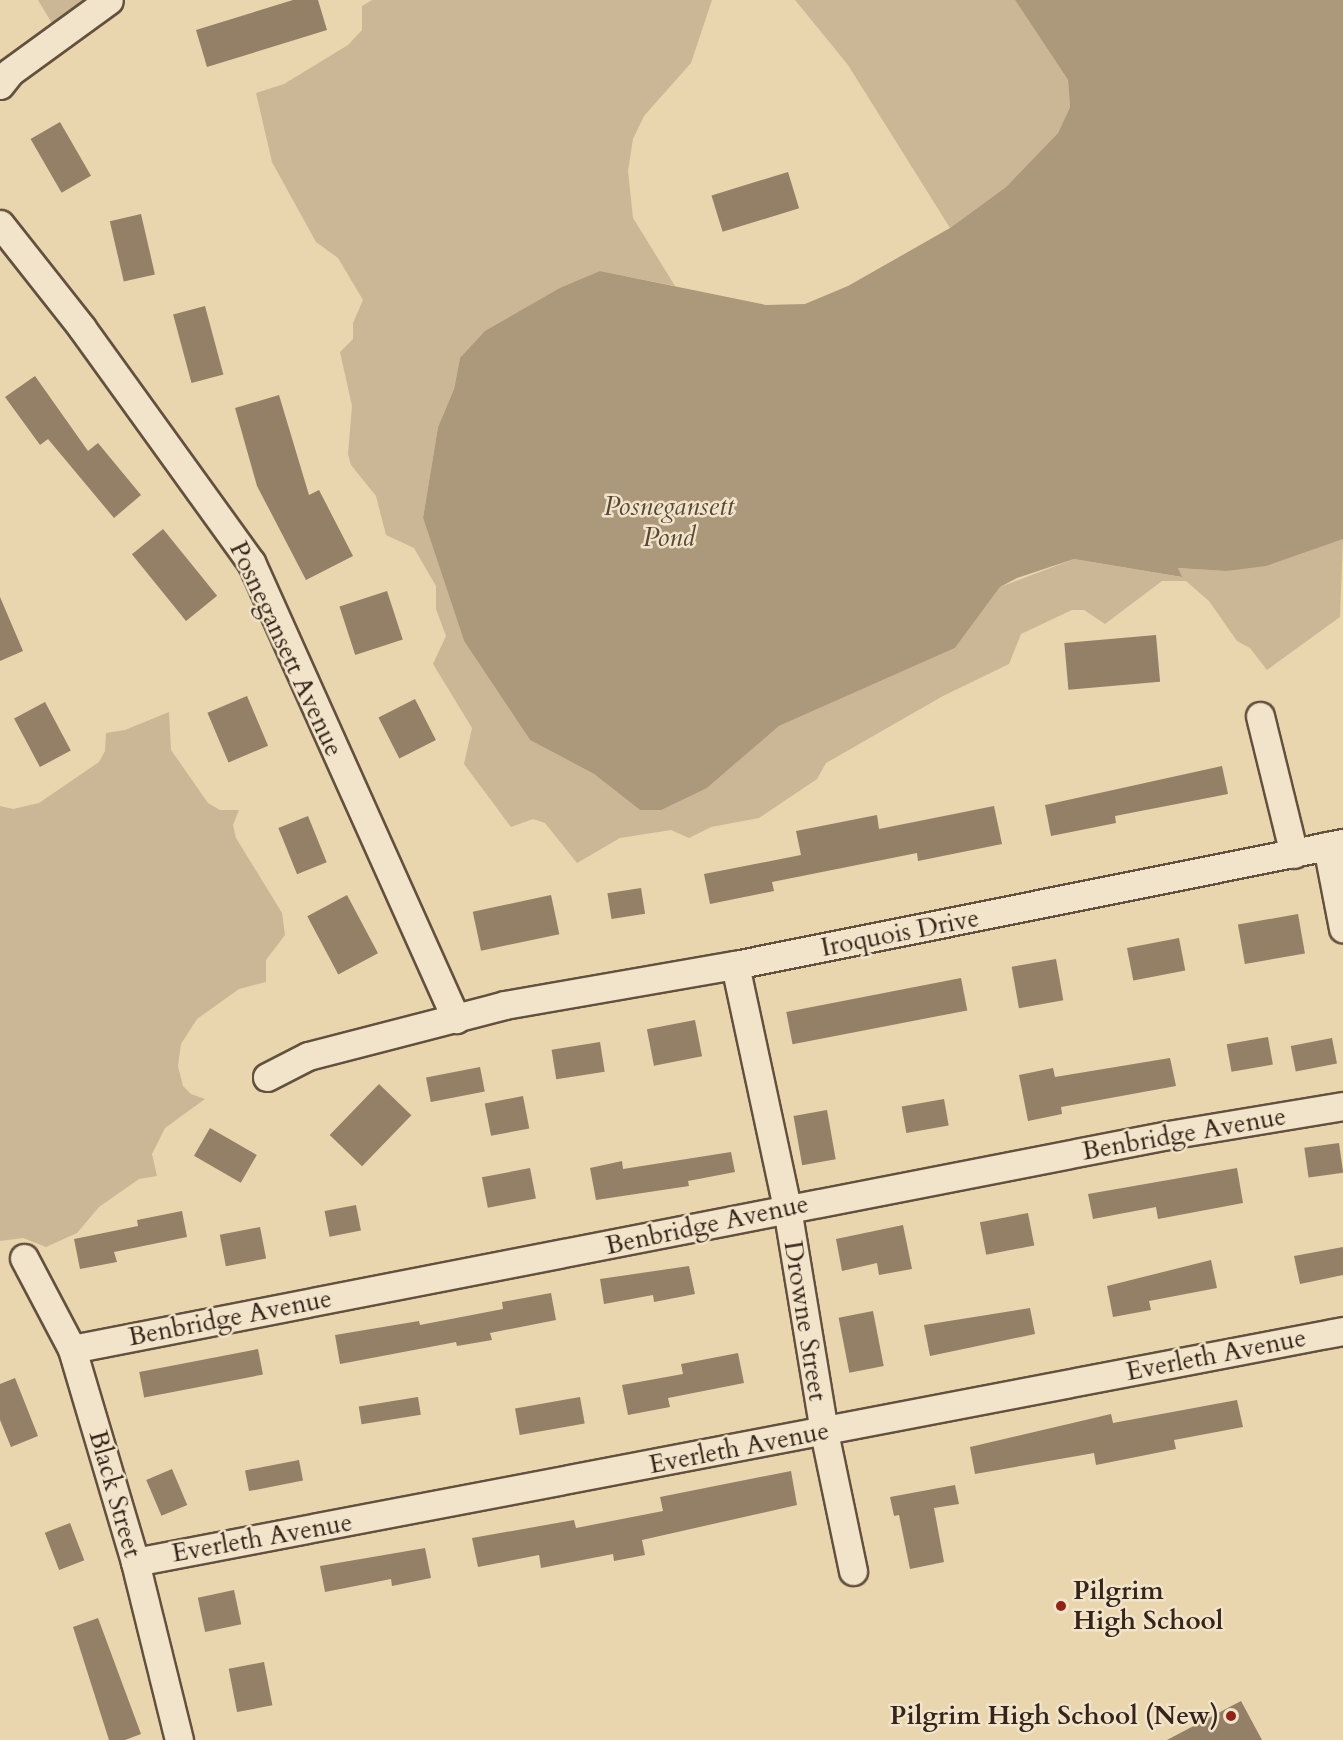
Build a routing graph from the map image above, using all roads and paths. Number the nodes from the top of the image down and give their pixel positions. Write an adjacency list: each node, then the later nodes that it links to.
1 (108, 0): 2 (street)
2 (0, 85)
3 (0, 224): 9 (street, Posnegansett Avenue)
4 (1260, 716): 6 (street)
5 (1335, 845): 6 (street, Iroquois Drive); 7 (street)
6 (1294, 854): 8 (street, Iroquois Drive)
7 (1343, 928)
8 (735, 965): 9 (street, Iroquois Drive); 12 (street, Drowne Street)
9 (456, 1019): 10 (street, Iroquois Drive)
10 (267, 1077)
11 (1343, 1106): 12 (street, Benbridge Avenue)
12 (787, 1208): 15 (street, Benbridge Avenue); 16 (street, Drowne Street)
13 (24, 1258): 15 (street, Black Street)
14 (1343, 1331): 16 (street, Everleth Avenue)
15 (72, 1349): 17 (street, Black Street)
16 (824, 1432): 17 (street, Everleth Avenue); 18 (street, Drowne Street)
17 (135, 1562): 19 (street, Black Street)
18 (853, 1571)
19 (180, 1740)

